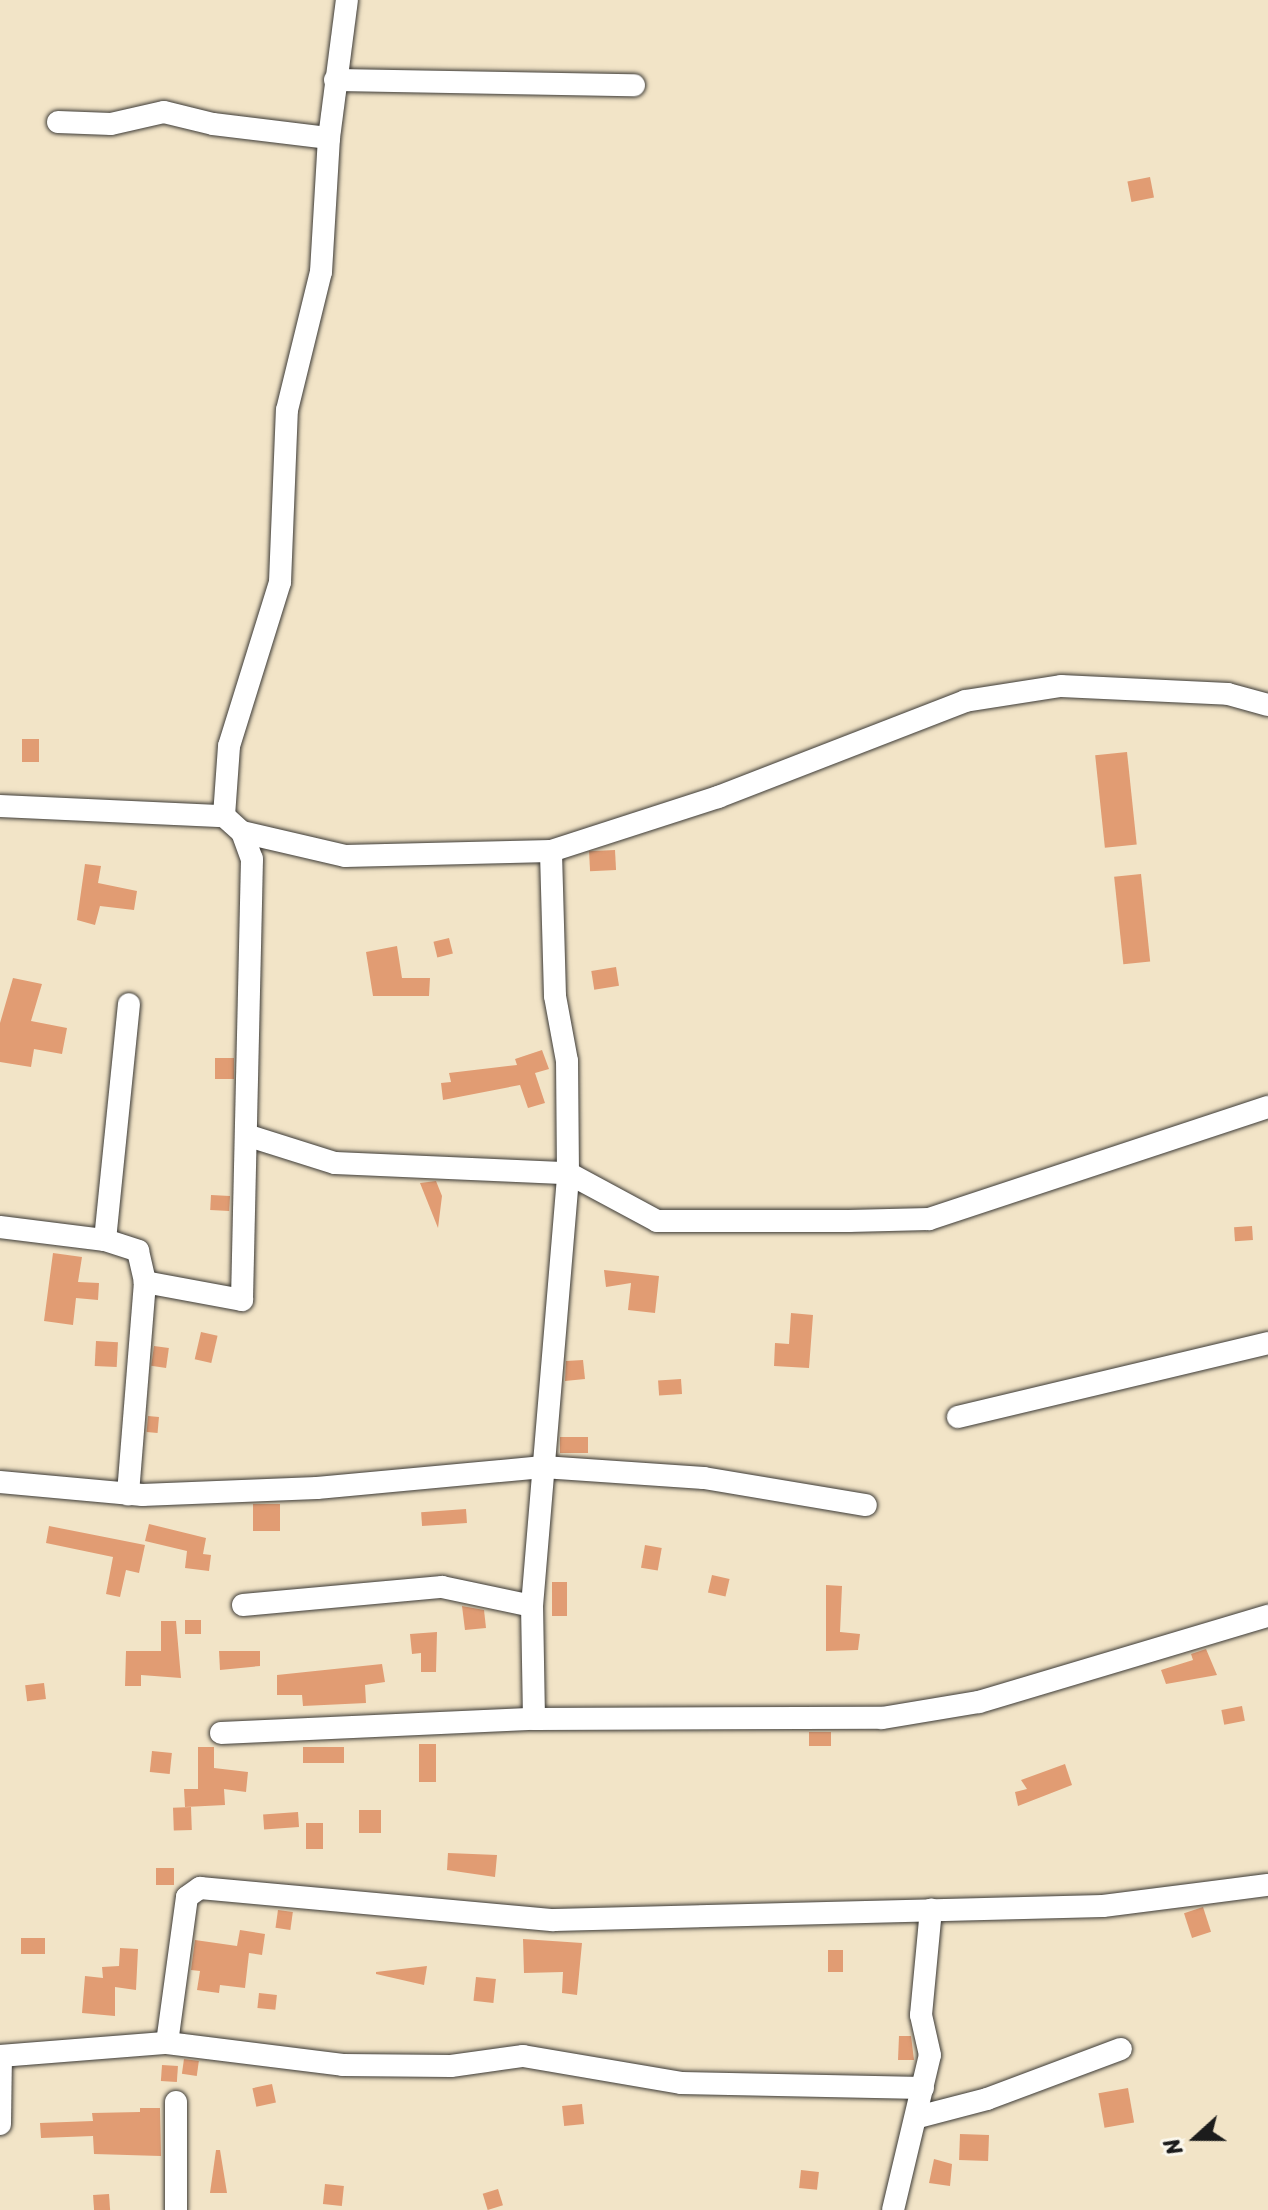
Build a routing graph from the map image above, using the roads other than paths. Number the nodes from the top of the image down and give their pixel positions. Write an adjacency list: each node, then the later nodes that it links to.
1 (347, 0): 2 (street)
2 (335, 80): 3 (street); 5 (street)
3 (634, 85)
4 (58, 122): 5 (street)
5 (329, 138): 8 (street)
6 (1268, 705): 10 (street)
7 (0, 806): 8 (street)
8 (224, 816): 9 (street)
9 (242, 832): 10 (street); 13 (street)
10 (551, 851): 14 (street)
11 (129, 1004): 16 (street)
12 (1268, 1107): 14 (street)
13 (246, 1135): 14 (street); 17 (street)
14 (568, 1173): 20 (street)
15 (0, 1227): 16 (street)
16 (105, 1240): 17 (street)
17 (145, 1282): 22 (street)
18 (1268, 1343): 19 (street)
19 (958, 1417)
20 (543, 1467): 22 (street); 23 (street); 25 (street)
21 (0, 1482): 22 (street)
22 (128, 1494)
23 (866, 1505)
24 (243, 1605): 25 (street)
25 (532, 1606): 27 (street)
26 (1268, 1616): 27 (street)
27 (534, 1719): 28 (street)
28 (221, 1733)
29 (1268, 1885): 30 (street)
30 (931, 1909): 31 (street); 34 (street)
31 (167, 2043): 33 (street); 34 (street)
32 (1121, 2049): 36 (street)
33 (0, 2056): 37 (street)
34 (923, 2088): 36 (street)
35 (176, 2102): 38 (street)
36 (918, 2117): 39 (street)
37 (0, 2124)
38 (176, 2210)
39 (893, 2210)

